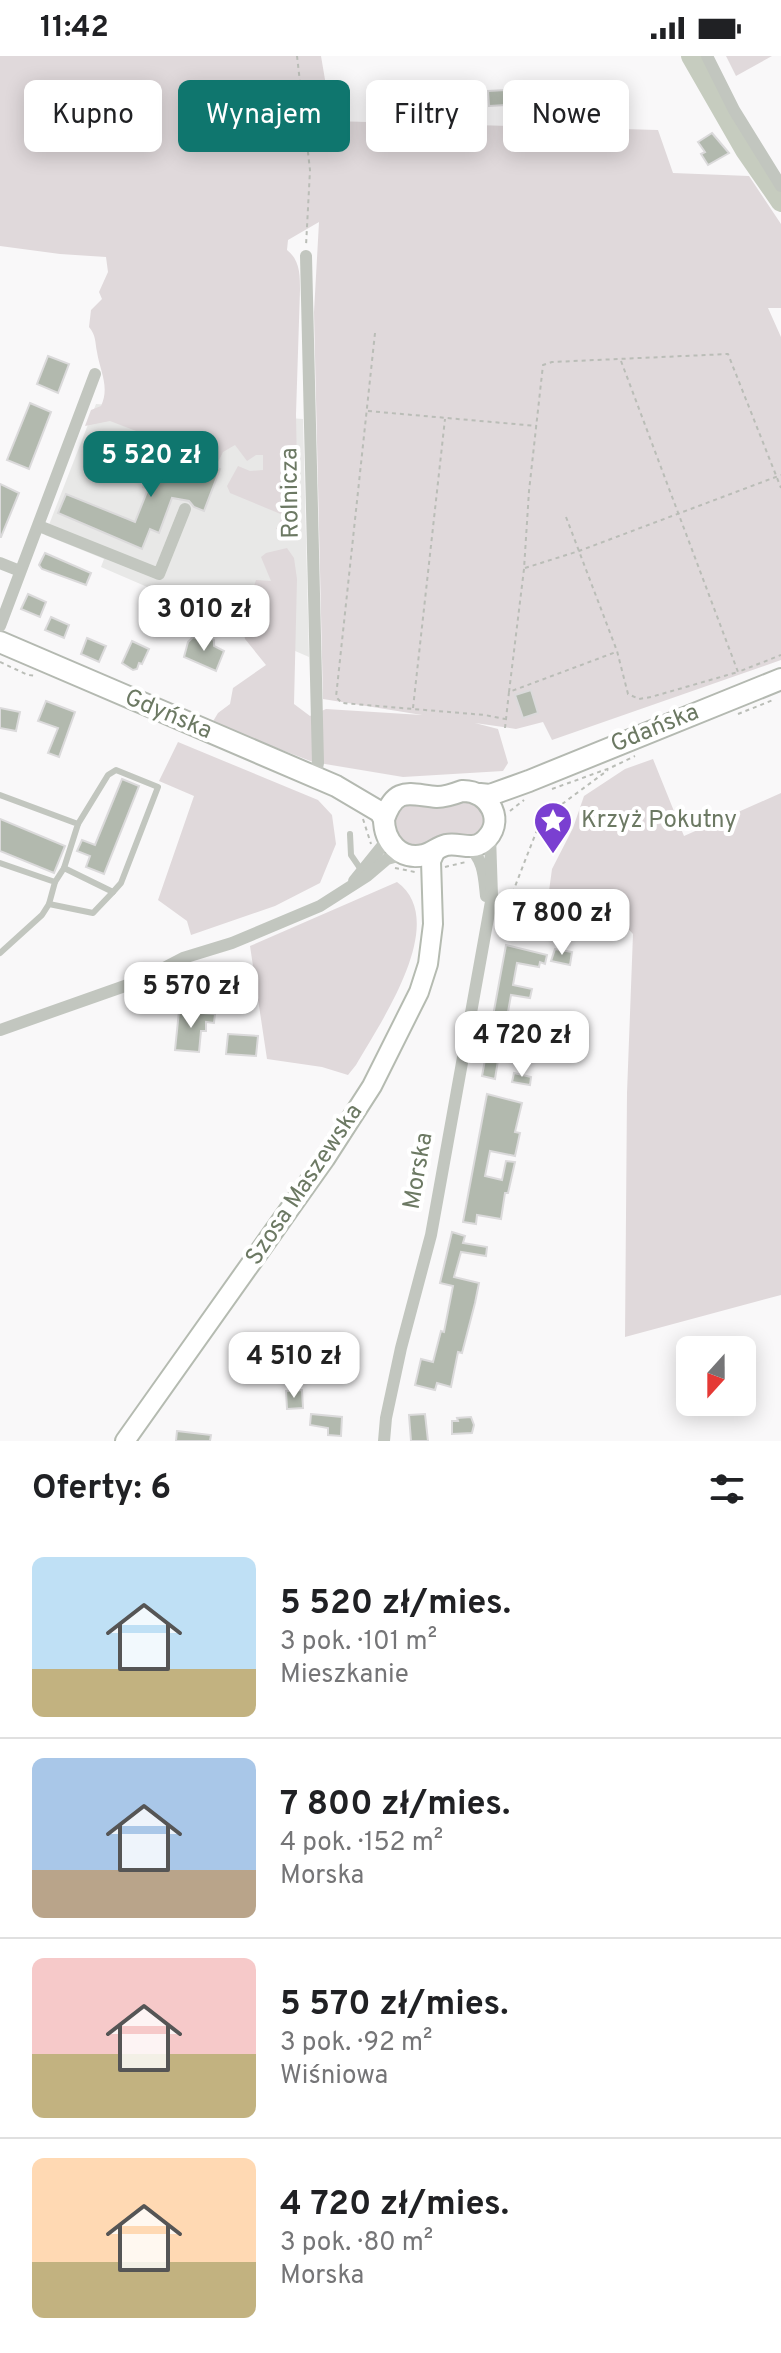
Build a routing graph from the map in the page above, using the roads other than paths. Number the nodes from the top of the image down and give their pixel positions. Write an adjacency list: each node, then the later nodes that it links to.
1 (707, 56): 2 (street)
2 (781, 186)
3 (306, 256): 12 (street, Rolnicza)
4 (95, 374): 6 (street)
5 (185, 509): 6 (street)
6 (39, 526): 8 (street)
7 (0, 563): 8 (street)
8 (20, 571): 9 (street)
9 (0, 626)
10 (0, 642): 12 (main road, Gdyńska)
11 (781, 679): 14 (main road, Gdańska)
12 (315, 777): 13 (main road, Gdyńska)
13 (336, 786): 17 (main road, Gdyńska); 20 (main road, Gdyńska)
14 (535, 787): 15 (main road, Gdańska); 19 (main road, Gdańska)
15 (480, 794): 17 (main road, Gdyńska); 19 (main road)
16 (0, 795): 18 (lane)
17 (399, 798): 20 (main road)
18 (78, 824): 26 (lane); 29 (lane)
19 (493, 825): 22 (main road, Gdańska); 32 (street, Morska)
20 (385, 827): 24 (main road, Gdyńska); 27 (street)
21 (350, 834): 27 (lane)
22 (468, 846): 23 (main road); 32 (street, Morska)
23 (436, 850): 24 (main road); 31 (main road, Szosa Maszewska)
24 (407, 855): 27 (street); 31 (main road, Szosa Maszewska)
25 (0, 863): 28 (lane)
26 (64, 868): 28 (lane); 29 (lane)
27 (364, 873): 34 (street)
28 (55, 882): 30 (lane)
29 (113, 892): 30 (lane)
30 (49, 904): 33 (lane)
31 (432, 906): 35 (main road, Szosa Maszewska)
32 (489, 907): 36 (street, Morska)
33 (0, 953)
34 (0, 1030)
35 (125, 1441)
36 (384, 1441)

